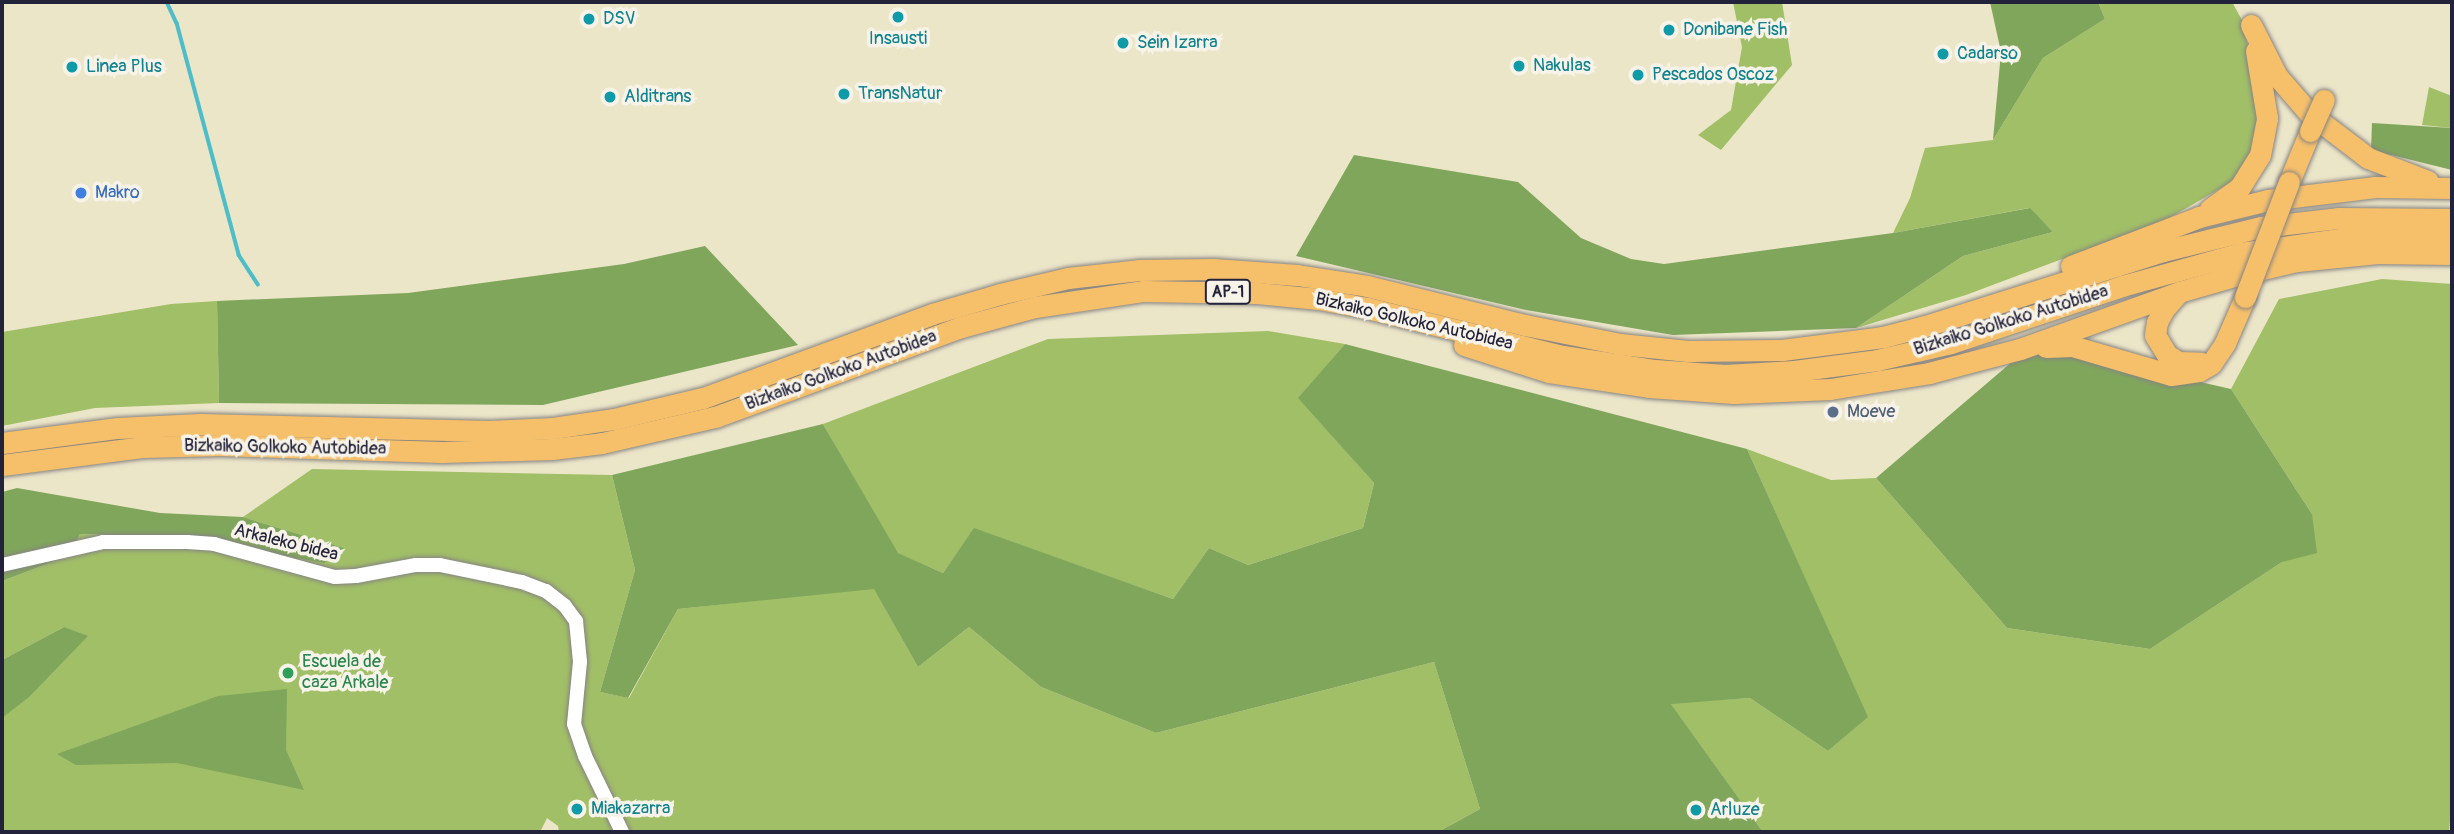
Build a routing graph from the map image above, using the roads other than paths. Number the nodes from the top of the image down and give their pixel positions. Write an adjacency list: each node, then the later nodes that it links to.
1 (2328, 94): 11 (highway, bridge)
2 (2446, 187): 3 (highway); 3 (highway)
3 (2199, 217): 9 (highway)
4 (2452, 219): 9 (highway, Bizkaiko Golkoko Autobidea / AP-1)
5 (2452, 239): 8 (highway, Bizkaiko Golkoko Autobidea / AP-1)
6 (2452, 254): 7 (highway)
7 (2179, 292): 10 (highway); 11 (highway)
8 (1319, 299): 10 (highway); 13 (highway, Bizkaiko Golkoko Autobidea / AP-1)
9 (1971, 313): 12 (highway, Bizkaiko Golkoko Autobidea / AP-1)
10 (2020, 349): 11 (highway)
11 (2216, 358)
12 (2, 443)
13 (2, 465)
14 (2, 565): 15 (street, Arkaleko bidea)
15 (622, 832)

